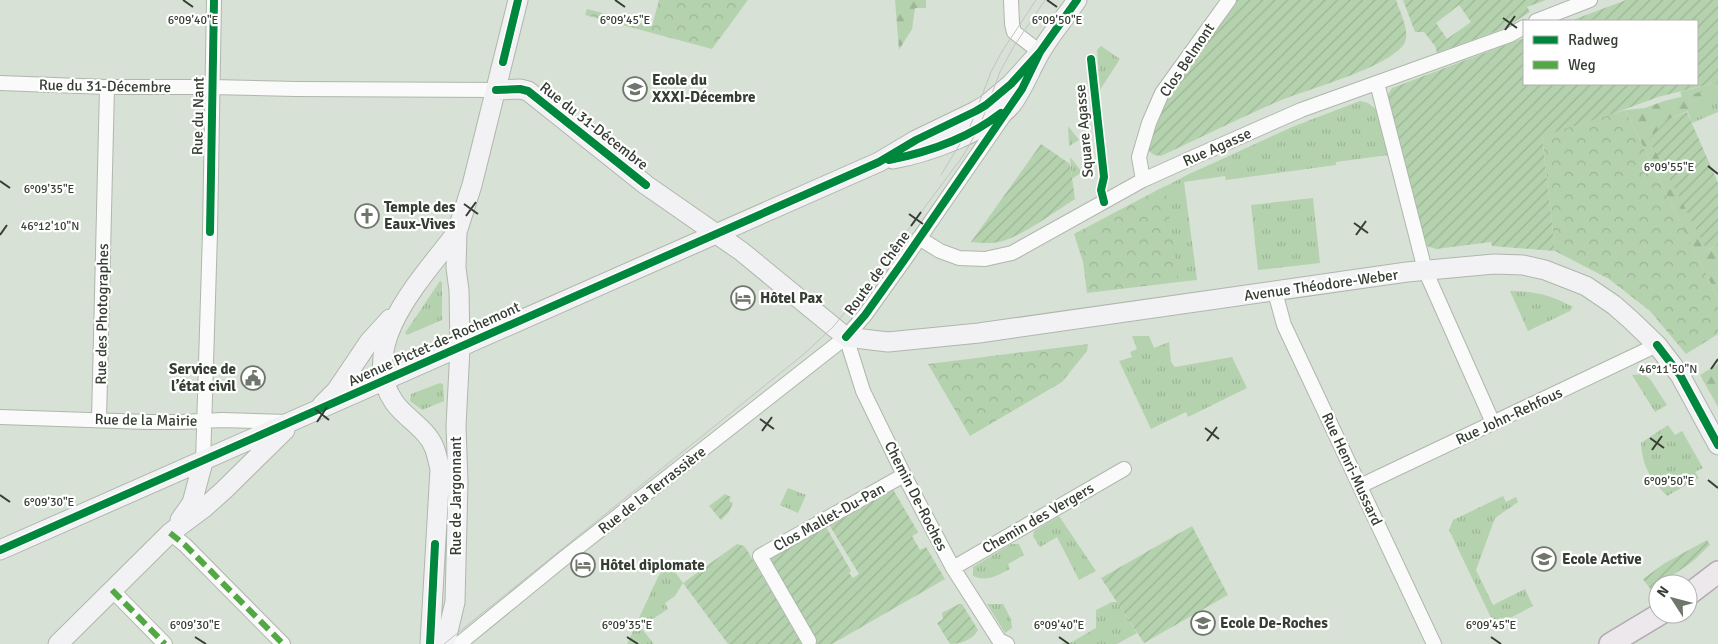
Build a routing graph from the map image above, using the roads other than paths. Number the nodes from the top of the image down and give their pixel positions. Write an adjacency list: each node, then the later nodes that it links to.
1 (214, 0): 13 (street, Rue du Nant)
2 (518, 0): 14 (main road)
3 (1011, 0): 9 (street)
4 (1077, 0): 9 (main road, Route de Chêne)
5 (1229, 0): 17 (street, Clos Belmont)
6 (1590, 0): 7 (street)
7 (1539, 20)
8 (1523, 28): 10 (street, Rue Agasse)
9 (1040, 52): 15 (main road, Route de Chêne); 16 (main road, Avenue Pictet-de-Rochemont)
10 (1377, 82): 17 (street, Rue Agasse); 21 (street)
11 (0, 83): 12 (street, Rue du 31-Décembre)
12 (107, 87): 13 (street, Rue du 31-Décembre); 30 (street, Rue des Photographes)
13 (212, 87): 14 (street, Rue du 31-Décembre); 31 (street, Rue du Nant)
14 (496, 90): 18 (main road); 19 (main road, Rue du 31-Décembre)
15 (1011, 105): 16 (main road, Avenue Pictet-de-Rochemont); 20 (street, Route de Chêne)
16 (879, 162): 19 (main road, Avenue Pictet-de-Rochemont)
17 (1143, 180): 20 (street, Rue Agasse)
18 (457, 232): 23 (main road); 26 (main road, Rue de Jargonnant)
19 (716, 234): 24 (main road, Rue du 31-Décembre); 26 (main road, Avenue Pictet-de-Rochemont)
20 (919, 238): 24 (street, Route de Chêne)
21 (1425, 270): 22 (main road, Avenue Théodore-Weber); 25 (main road, Avenue Théodore-Weber); 34 (street)
22 (1275, 292): 24 (main road, Avenue Théodore-Weber); 41 (street, Rue Henri-Mussard)
23 (403, 304): 27 (main road); 28 (main road)
24 (846, 337): 40 (street, Chemin De-Roches); 56 (street, Rue de la Terrassière)
25 (1657, 345): 34 (street, Rue John-Rehfous); 36 (main road, Avenue Théodore-Weber)
26 (460, 348): 27 (main road, Avenue Pictet-de-Rochemont); 35 (main road, Rue de Jargonnant)
27 (385, 381): 28 (main road, Avenue Pictet-de-Rochemont); 32 (main road, Rue de Jargonnant)
28 (314, 413): 33 (main road, Avenue Pictet-de-Rochemont)
29 (0, 417): 30 (street, Rue de la Mairie)
30 (99, 420): 31 (street, Rue de la Mairie)
31 (205, 421): 33 (street, Rue de la Mairie); 37 (street, Rue du Nant)
32 (412, 421): 35 (main road); 38 (main road, Rue de Jargonnant)
33 (293, 422): 37 (main road, Avenue Pictet-de-Rochemont); 42 (main road)
34 (1492, 423): 41 (street, Rue John-Rehfous)
35 (456, 426): 38 (main road); 55 (main road, Rue de Jargonnant)
36 (1718, 445)
37 (203, 462): 42 (main road); 43 (main road, Avenue Pictet-de-Rochemont)
38 (440, 469): 54 (main road, Rue de Jargonnant)
39 (1124, 469): 44 (street, Chemin des Vergers)
40 (904, 475): 44 (street, Chemin De-Roches); 49 (street, Clos Mallet-Du-Pan)
41 (1360, 486): 57 (street, Rue Henri-Mussard)
42 (170, 533): 47 (main road); 53 (street)
43 (0, 550)
44 (953, 568): 50 (street, Chemin De-Roches)
45 (1718, 572): 46 (main road)
46 (1698, 587)
47 (112, 590): 51 (main road); 52 (street)
48 (1648, 621): 58 (main road)
49 (809, 640)
50 (999, 643)
51 (58, 644)
52 (165, 644)
53 (283, 644)
54 (430, 644)
55 (445, 644)
56 (459, 644)
57 (1434, 644)
58 (1610, 644)

